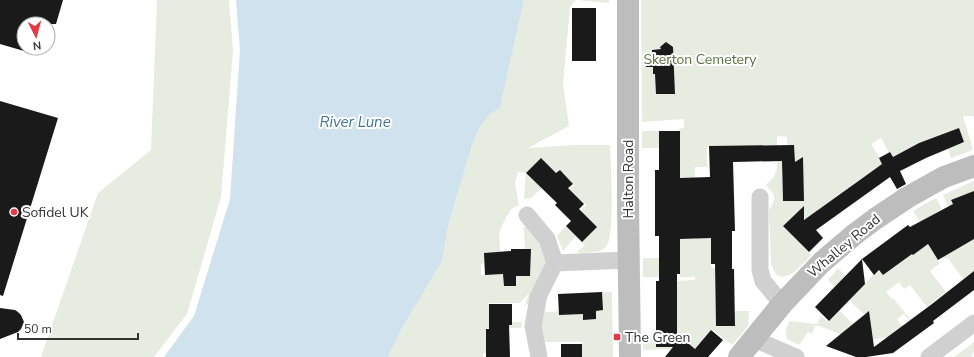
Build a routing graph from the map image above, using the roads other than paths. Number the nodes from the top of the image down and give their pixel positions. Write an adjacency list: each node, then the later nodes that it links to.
1 (628, 0): 5 (street, Halton Road)
2 (974, 166): 7 (street, Whalley Road)
3 (760, 197): 7 (street)
4 (527, 215): 6 (street)
5 (628, 260): 6 (street); 11 (street, Halton Road)
6 (555, 263): 10 (street)
7 (782, 304): 9 (street, Whalley Road)
8 (974, 323): 14 (street)
9 (754, 339): 12 (street, Whalley Road); 13 (street)
10 (539, 357)
11 (630, 357)
12 (739, 357)
13 (796, 357)
14 (929, 357)

